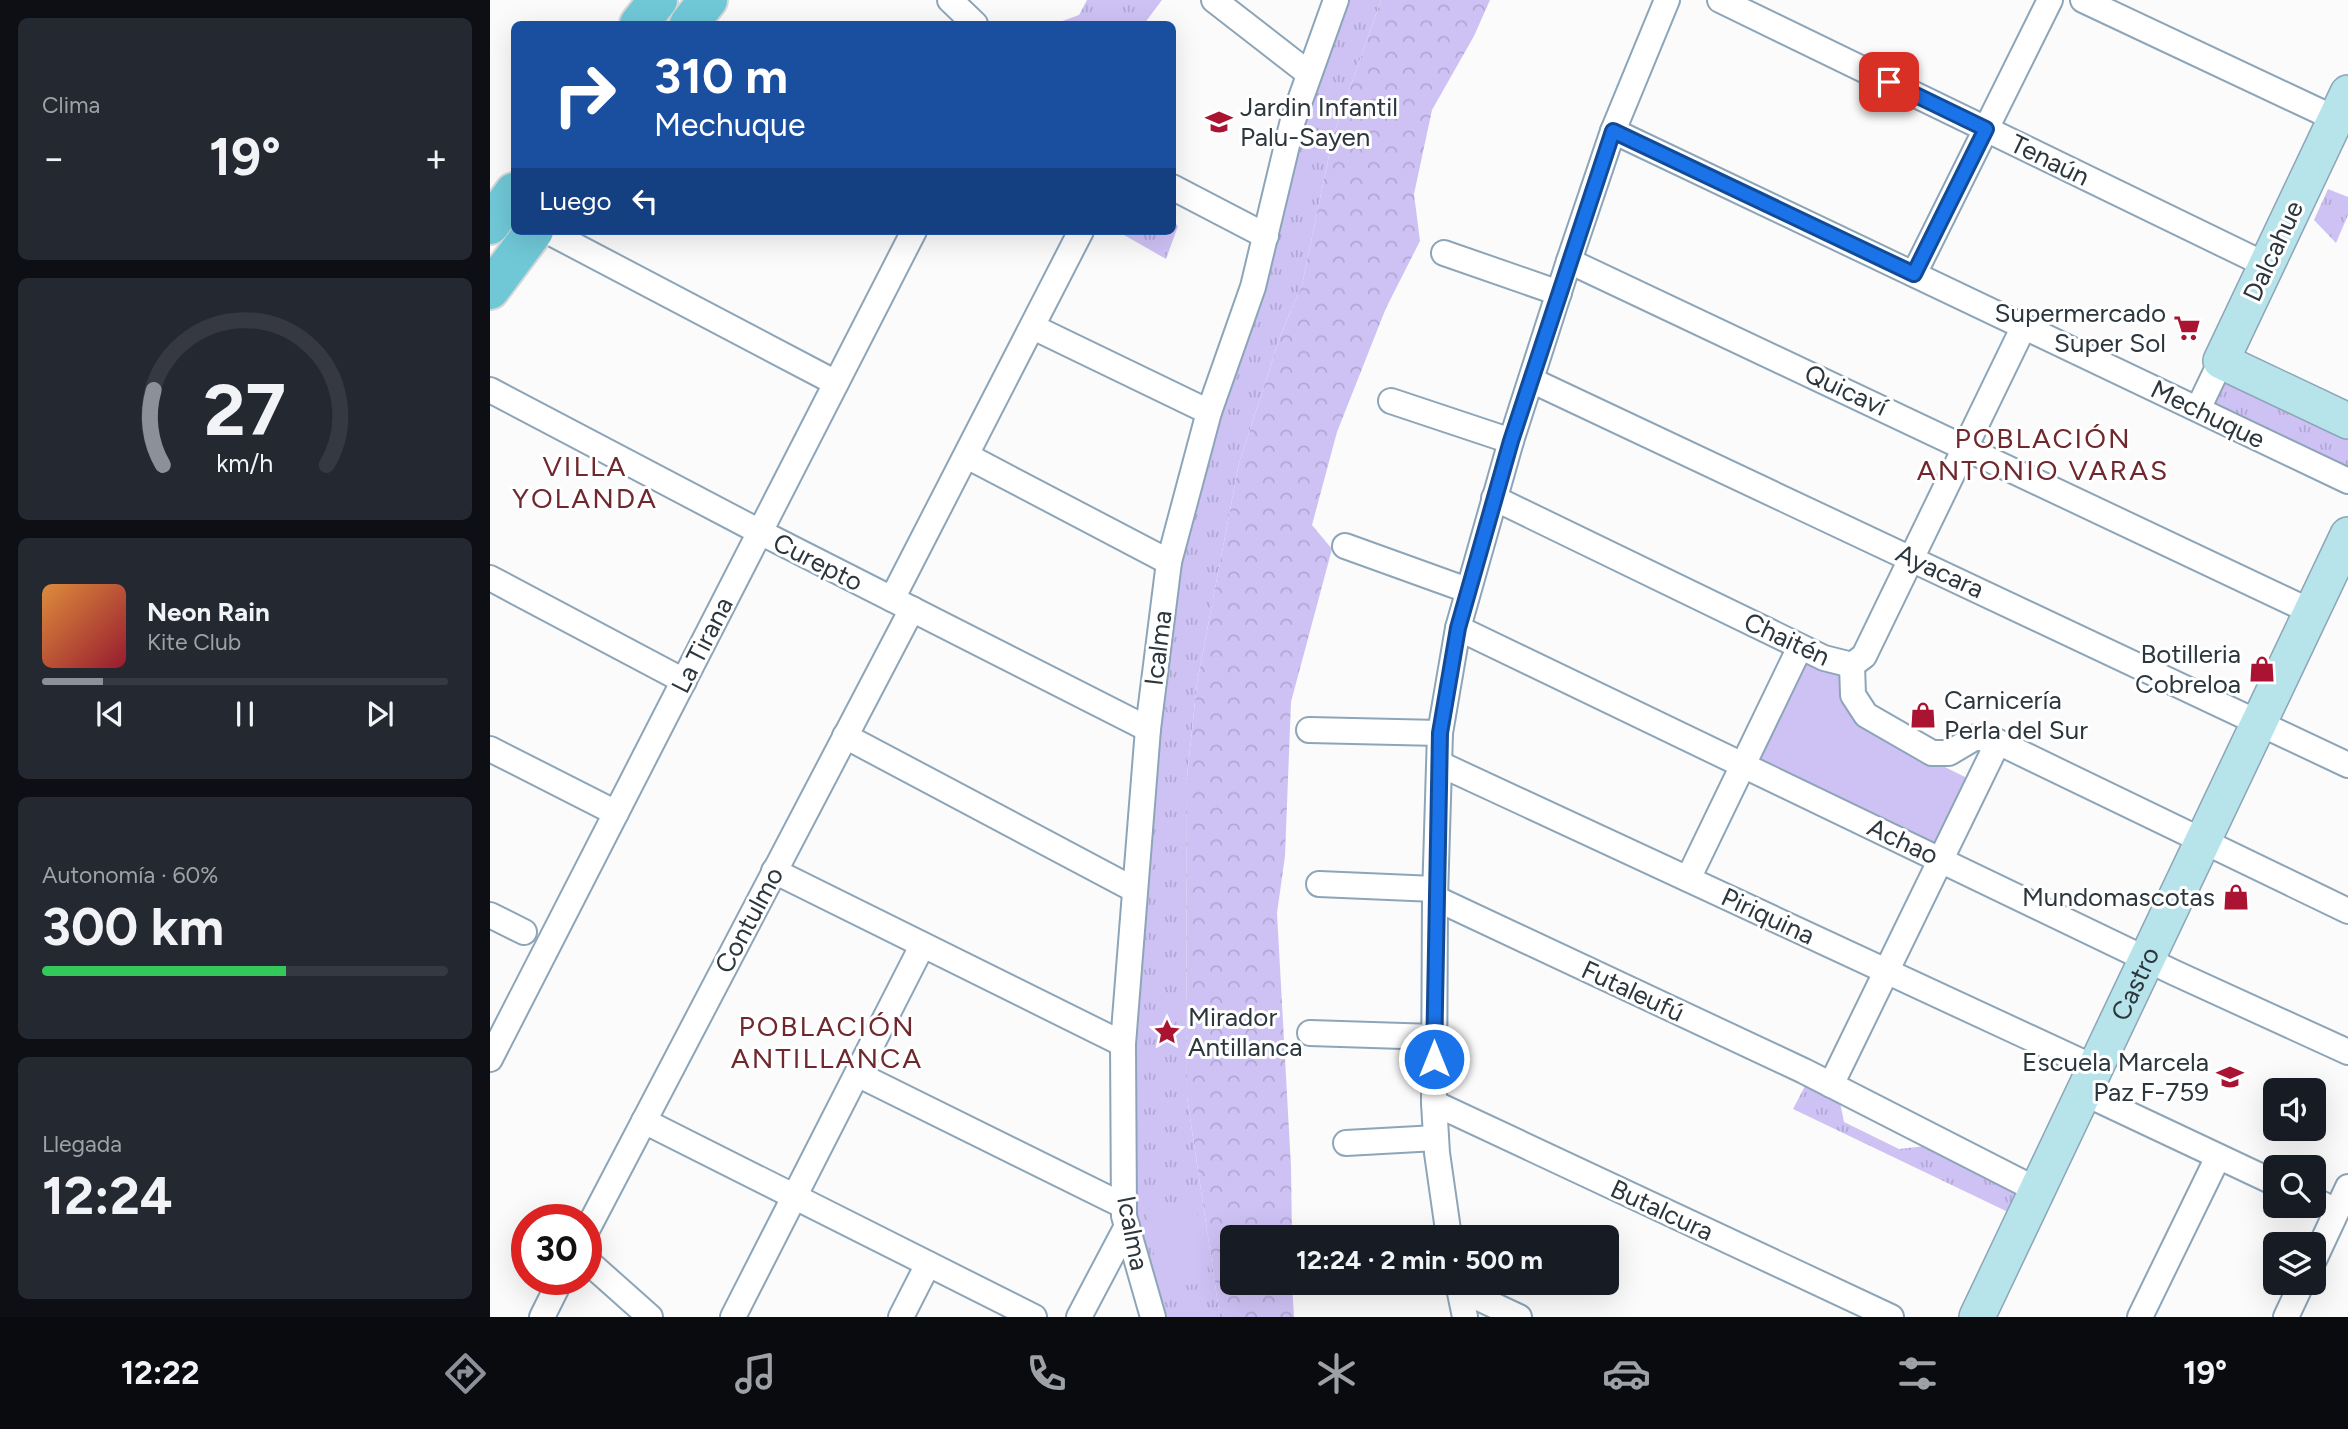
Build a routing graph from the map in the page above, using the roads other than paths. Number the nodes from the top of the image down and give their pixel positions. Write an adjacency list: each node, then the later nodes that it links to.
1 (658, 0): 10 (main road)
2 (708, 0): 11 (main road)
3 (950, 0): 12 (street)
4 (1214, 0): 13 (street)
5 (1336, 0): 13 (street, Icalma)
6 (1667, 0): 16 (street)
7 (1720, 0): 15 (street, Tenaún)
8 (2050, 0): 15 (street)
9 (2083, 0): 14 (street)
10 (641, 21)
11 (691, 21)
12 (972, 21)
13 (1308, 73): 24 (street, Icalma)
14 (2342, 106): 27 (street, Dalcahue)
15 (1986, 129): 27 (street, Tenaún); 28 (street)
16 (1613, 131): 26 (street); 28 (street, Mechuque)
17 (1176, 189): 24 (street)
18 (511, 196): 19 (main road)
19 (490, 225)
20 (531, 235): 29 (main road)
21 (555, 235): 35 (street)
22 (906, 235): 35 (street, La Tirana)
23 (1079, 235): 32 (street, Contulmo)
24 (1266, 236): 39 (street, Icalma)
25 (1444, 253): 30 (street)
26 (1569, 261): 30 (street); 42 (street, Quicaví)
27 (2266, 265): 33 (street, Dalcahue)
28 (1914, 274): 31 (street, Mechuque)
29 (490, 290)
30 (1559, 293): 34 (street)
31 (2024, 326): 38 (street, Mechuque); 42 (street)
32 (1033, 327): 39 (street); 43 (street, Contulmo)
33 (2221, 361): 38 (street, Dalcahue); 40 (street)
34 (1531, 380): 41 (street); 49 (street, Ayacara)
35 (836, 383): 46 (street, La Tirana)
36 (490, 390): 46 (street, Curepto)
37 (1391, 401): 41 (street)
38 (2198, 409): 44 (street, Mechuque)
39 (1209, 412): 50 (street, Icalma)
40 (2348, 421)
41 (1511, 441): 45 (street)
42 (1966, 445): 49 (street); 54 (street, Quicaví)
43 (967, 456): 50 (street); 53 (street, Contulmo)
44 (2348, 481)
45 (1494, 498): 52 (street); 56 (street, Chaitén)
46 (760, 532): 53 (street, Curepto); 58 (street, La Tirana)
47 (2348, 535): 54 (street, Castro)
48 (1345, 546): 52 (street)
49 (1912, 557): 57 (street); 59 (street, Ayacara)
50 (1169, 562): 60 (street, Icalma)
51 (490, 578): 58 (street)
52 (1467, 590): 55 (street)
53 (902, 604): 60 (street, Curepto); 63 (street, Contulmo)
54 (2312, 611): 59 (street, Castro)
55 (1458, 628): 62 (street); 67 (street, Achao)
56 (1800, 647): 57 (street, Chaitén); 67 (street)
57 (1852, 665): 64 (street, Chaitén)
58 (684, 681): 69 (street, La Tirana)
59 (2259, 723): 68 (street, Ayacara); 70 (street, Castro)
60 (1148, 730): 75 (street, Icalma)
61 (1309, 730): 62 (street)
62 (1440, 733): 66 (street)
63 (845, 736): 72 (street, Contulmo); 75 (street)
64 (1998, 742): 70 (street, Chaitén); 71 (street)
65 (490, 749): 69 (street)
66 (1440, 764): 73 (street, Piriquina); 76 (street)
67 (1743, 765): 71 (street, Achao); 73 (street)
68 (2348, 765)
69 (616, 813): 87 (street, La Tirana)
70 (2203, 842): 77 (street, Chaitén); 81 (street, Castro)
71 (1941, 859): 81 (street, Achao); 82 (street)
72 (775, 871): 80 (street); 92 (street, Contulmo)
73 (1688, 879): 82 (street, Piriquina)
74 (1318, 884): 76 (street, Futaleufú)
75 (1133, 889): 85 (street, Icalma)
76 (1435, 893): 84 (street); 90 (street, Futaleufú)
77 (2348, 911)
78 (490, 915): 79 (street)
79 (524, 932)
80 (922, 946): 85 (street); 88 (street)
81 (2147, 960): 86 (street, Achao); 89 (street, Castro)
82 (1886, 972): 89 (street, Piriquina); 90 (street)
83 (1310, 1033): 84 (street)
84 (1434, 1037): 91 (street)
85 (1123, 1044): 101 (street, Icalma)
86 (2348, 1052)
87 (490, 1059)
88 (856, 1074): 99 (street); 101 (street)
89 (2089, 1081): 95 (street, Piriquina); 98 (street, Castro)
90 (1831, 1085): 98 (street, Futaleufú)
91 (1434, 1103): 93 (street); 120 (street, Butalcura)
92 (644, 1121): 99 (street); 100 (street, Contulmo)
93 (1436, 1138): 94 (street); 102 (street)
94 (1346, 1143)
95 (2218, 1157): 96 (street, Piriquina); 122 (street)
96 (2263, 1178)
97 (2348, 1187): 103 (street)
98 (2037, 1190): 121 (street, Castro)
99 (794, 1197): 105 (street); 113 (street)
100 (601, 1204)
101 (1125, 1216): 116 (street); 117 (street, Icalma)
102 (1447, 1225)
103 (2337, 1227): 104 (street)
104 (2326, 1243)
105 (928, 1264): 114 (street); 115 (street)
106 (602, 1274): 112 (street)
107 (553, 1295): 111 (street)
108 (1461, 1295): 118 (street)
109 (1476, 1295): 119 (street)
110 (2296, 1295): 123 (street)
111 (541, 1317)
112 (650, 1317)
113 (733, 1317)
114 (901, 1317)
115 (1034, 1317)
116 (1079, 1317)
117 (1153, 1317)
118 (1465, 1317)
119 (1519, 1317)
120 (1891, 1317)
121 (1977, 1317)
122 (2140, 1317)
123 (2286, 1317)

